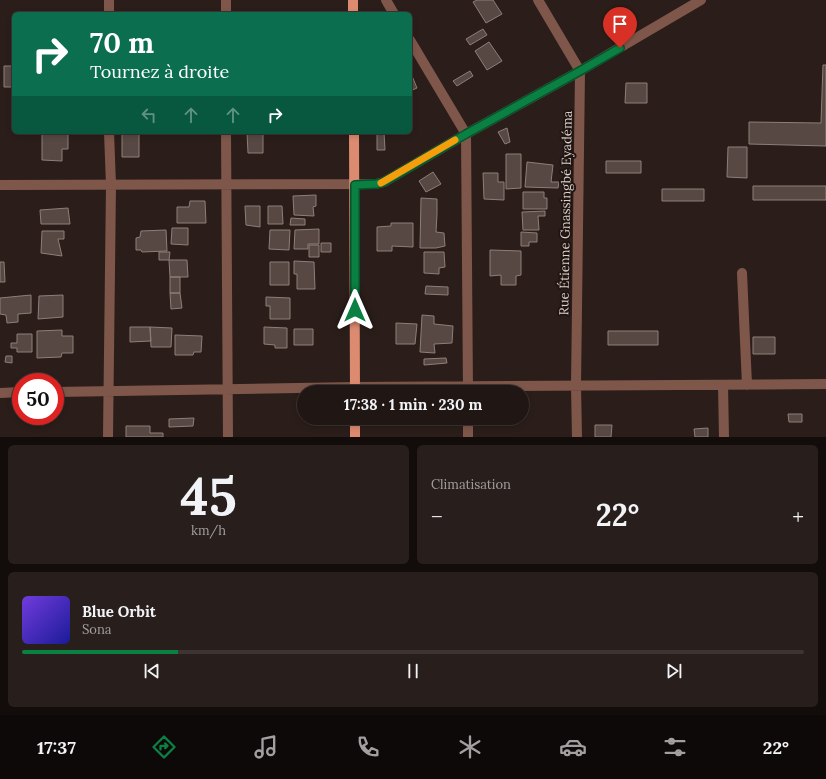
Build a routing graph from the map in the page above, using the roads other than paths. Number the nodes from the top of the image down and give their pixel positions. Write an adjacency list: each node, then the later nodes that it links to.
1 (109, 0): 7 (street)
2 (226, 0): 8 (street)
3 (353, 0): 9 (main road)
4 (386, 0): 10 (street)
5 (538, 0): 12 (street)
6 (699, 1): 12 (street)
7 (109, 12)
8 (226, 12)
9 (353, 12)
10 (393, 12)
11 (412, 43): 16 (street)
12 (580, 71): 16 (street); 27 (street, Rue Étienne Gnassingbé Eyadéma)
13 (109, 134): 18 (street)
14 (226, 134): 19 (street)
15 (354, 134): 20 (main road)
16 (466, 134): 20 (street); 24 (street)
17 (0, 185): 18 (street)
18 (111, 185): 19 (street); 31 (street)
19 (226, 185): 20 (street); 29 (street)
20 (355, 185): 23 (main road)
21 (742, 273): 26 (street)
22 (826, 384): 26 (street)
23 (355, 385)
24 (468, 385)
25 (723, 385): 26 (street); 27 (street); 42 (street)
26 (747, 385)
27 (576, 386): 28 (street); 41 (street, Rue Étienne Gnassingbé Eyadéma)
28 (529, 387)
29 (228, 389): 30 (street); 31 (street); 38 (street)
30 (297, 390)
31 (108, 391): 33 (street); 37 (street)
32 (12, 392): 34 (street)
33 (64, 392)
34 (0, 393)
35 (355, 425): 39 (main road)
36 (468, 425): 40 (street)
37 (108, 437)
38 (228, 437)
39 (356, 437)
40 (468, 437)
41 (578, 437)
42 (724, 437)

